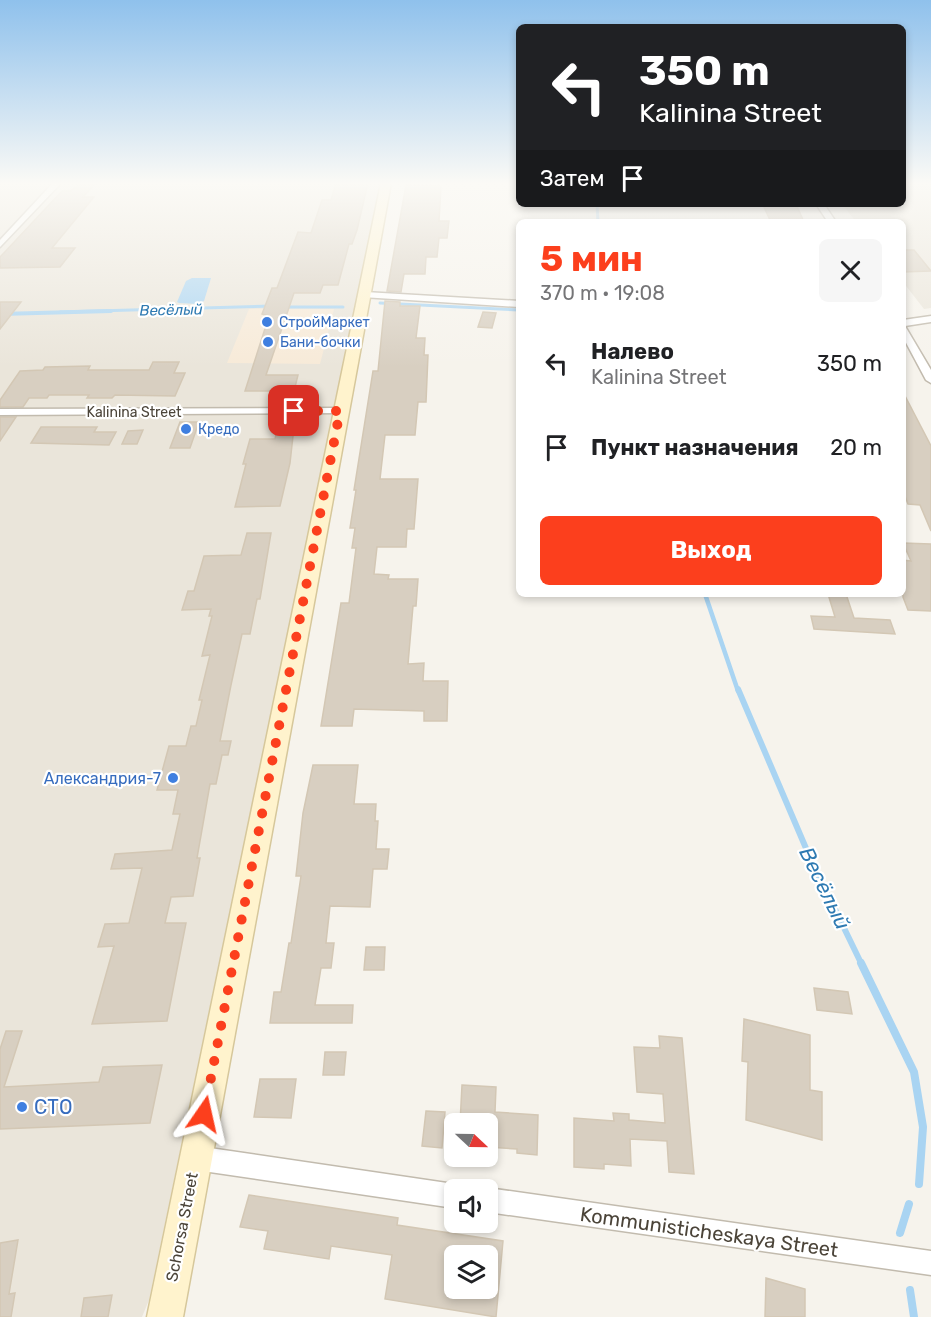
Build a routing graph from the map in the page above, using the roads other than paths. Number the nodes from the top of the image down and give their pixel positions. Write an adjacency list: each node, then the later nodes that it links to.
1 (374, 244): 2 (main road, Schorsa Street)
2 (364, 295): 3 (street); 8 (main road, Schorsa Street)
3 (516, 304)
4 (931, 319): 5 (street)
5 (906, 323)
6 (906, 334): 7 (street)
7 (931, 380)
8 (340, 411): 9 (street, Kalinina Street); 10 (main road, Schorsa Street)
9 (0, 412)
10 (196, 1158): 11 (street); 14 (main road, Schorsa Street)
11 (444, 1195)
12 (498, 1201): 13 (street, Kommunisticheskaya Street)
13 (931, 1263)
14 (164, 1312)

